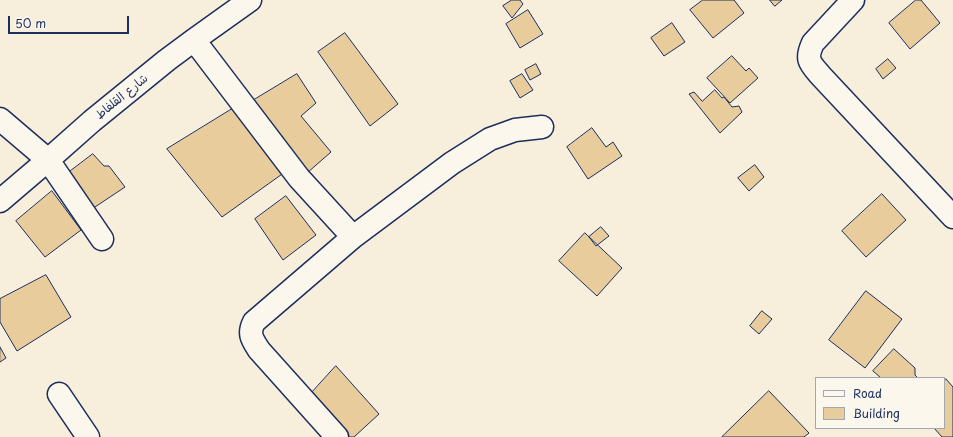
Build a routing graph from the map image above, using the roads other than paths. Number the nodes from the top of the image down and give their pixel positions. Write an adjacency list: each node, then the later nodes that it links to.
1 (250, 0): 3 (street, شارع القلفاط)
2 (853, 0): 8 (street)
3 (194, 40): 6 (street, شارع القلفاط); 9 (street)
4 (0, 119): 6 (street)
5 (542, 127): 9 (street)
6 (48, 160): 7 (street, شارع القلفاط); 10 (street)
7 (0, 200)
8 (953, 217)
9 (353, 237): 13 (street)
10 (102, 239)
11 (59, 394): 12 (street)
12 (88, 437)
13 (337, 437)

